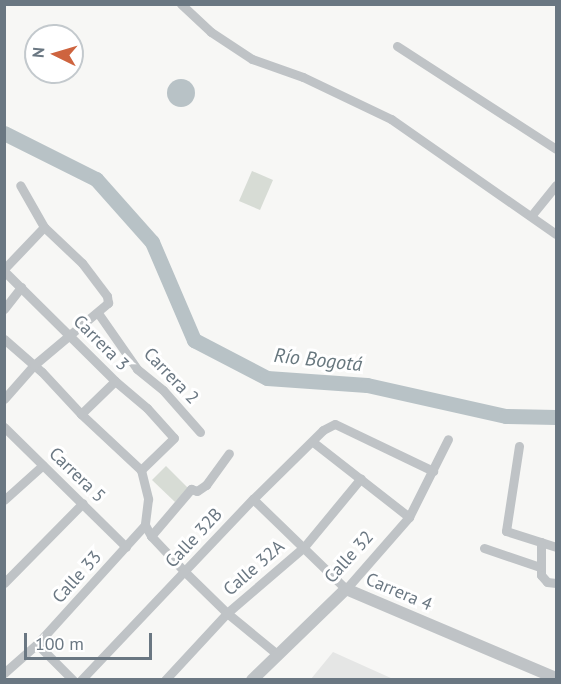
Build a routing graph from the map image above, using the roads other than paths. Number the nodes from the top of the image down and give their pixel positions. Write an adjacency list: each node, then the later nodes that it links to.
1 (181, 4): 6 (street)
2 (397, 46): 3 (street)
3 (556, 149)
4 (20, 185): 7 (street)
5 (556, 185): 6 (street)
6 (531, 216): 8 (street)
7 (44, 227): 9 (street); 12 (street)
8 (556, 234)
9 (4, 270): 10 (street, Carrera 3)
10 (21, 287): 11 (street); 13 (street, Carrera 3)
11 (4, 309)
12 (98, 312): 13 (street); 20 (street, Carrera 2)
13 (70, 336): 15 (street); 16 (street, Carrera 3)
14 (4, 339): 15 (street)
15 (34, 365): 17 (street); 18 (street)
16 (115, 381): 18 (street); 26 (street, Carrera 3)
17 (4, 399)
18 (81, 414): 26 (street)
19 (4, 428): 25 (street, Carrera 5)
20 (200, 432)
21 (448, 439): 27 (street, Calle 32)
22 (313, 442): 27 (street, Calle 32B); 28 (street); 29 (street, Calle 32B)
23 (519, 446): 35 (street)
24 (229, 453): 34 (street)
25 (43, 465): 30 (street); 31 (street, Carrera 5)
26 (141, 470): 33 (street)
27 (433, 471): 32 (street, Calle 32)
28 (361, 478): 32 (street); 37 (street, Calle 32A)
29 (253, 499): 37 (street, Carrera 4); 41 (street, Calle 32B)
30 (4, 500)
31 (83, 503): 36 (street, Carrera 5); 42 (street)
32 (409, 517): 44 (street, Calle 32)
33 (145, 525): 34 (street); 36 (street, Calle 33)
34 (151, 536): 41 (street)
35 (542, 542): 38 (street); 40 (street)
36 (126, 546): 46 (street, Calle 33)
37 (304, 547): 44 (street, Carrera 4); 45 (street, Calle 32A)
38 (556, 547)
39 (484, 548): 40 (street)
40 (540, 567): 43 (street)
41 (185, 572): 45 (street); 53 (street, Calle 32B)
42 (4, 583)
43 (556, 583)
44 (346, 589): 47 (street, Calle 32); 51 (street, Carrera 4)
45 (227, 613): 47 (street); 54 (street, Calle 32A)
46 (37, 645): 49 (street, Calle 33); 52 (street)
47 (277, 654): 55 (street, Calle 32)
48 (4, 658): 49 (street)
49 (13, 665): 50 (street, Calle 33)
50 (4, 673)
51 (556, 678)
52 (73, 680)
53 (81, 680)
54 (165, 680)
55 (252, 680)

